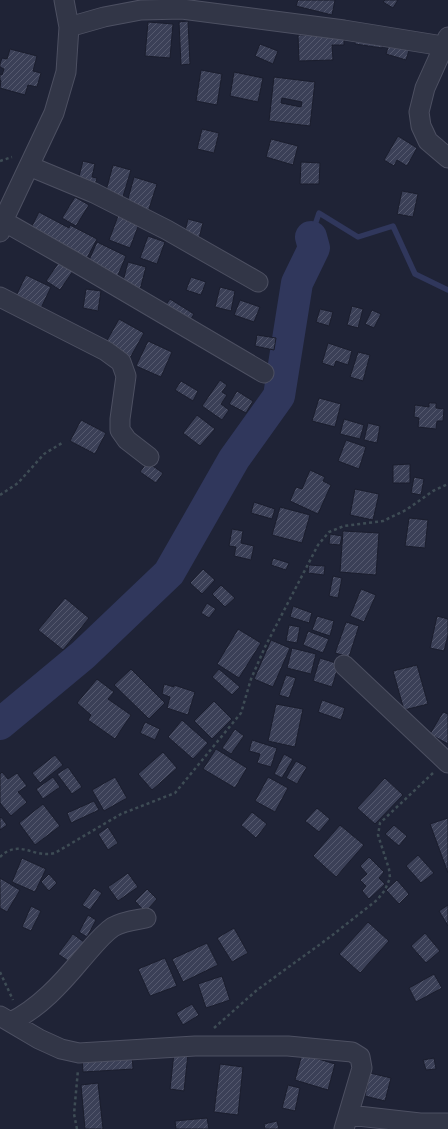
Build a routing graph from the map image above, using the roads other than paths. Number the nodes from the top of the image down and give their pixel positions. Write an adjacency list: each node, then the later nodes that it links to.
1 (64, 0): 3 (street)
2 (186, 5): 3 (street); 4 (street)
3 (69, 27): 6 (street)
4 (446, 42): 5 (street)
5 (448, 158)
6 (29, 166): 7 (street); 8 (street)
7 (2, 227): 10 (street)
8 (258, 282)
9 (0, 297): 11 (street)
10 (264, 373)
11 (149, 457)
12 (344, 665): 13 (street)
13 (447, 762)
14 (146, 918): 15 (street)
15 (11, 1018): 16 (street)
16 (347, 1122): 17 (street)
17 (448, 1123)

